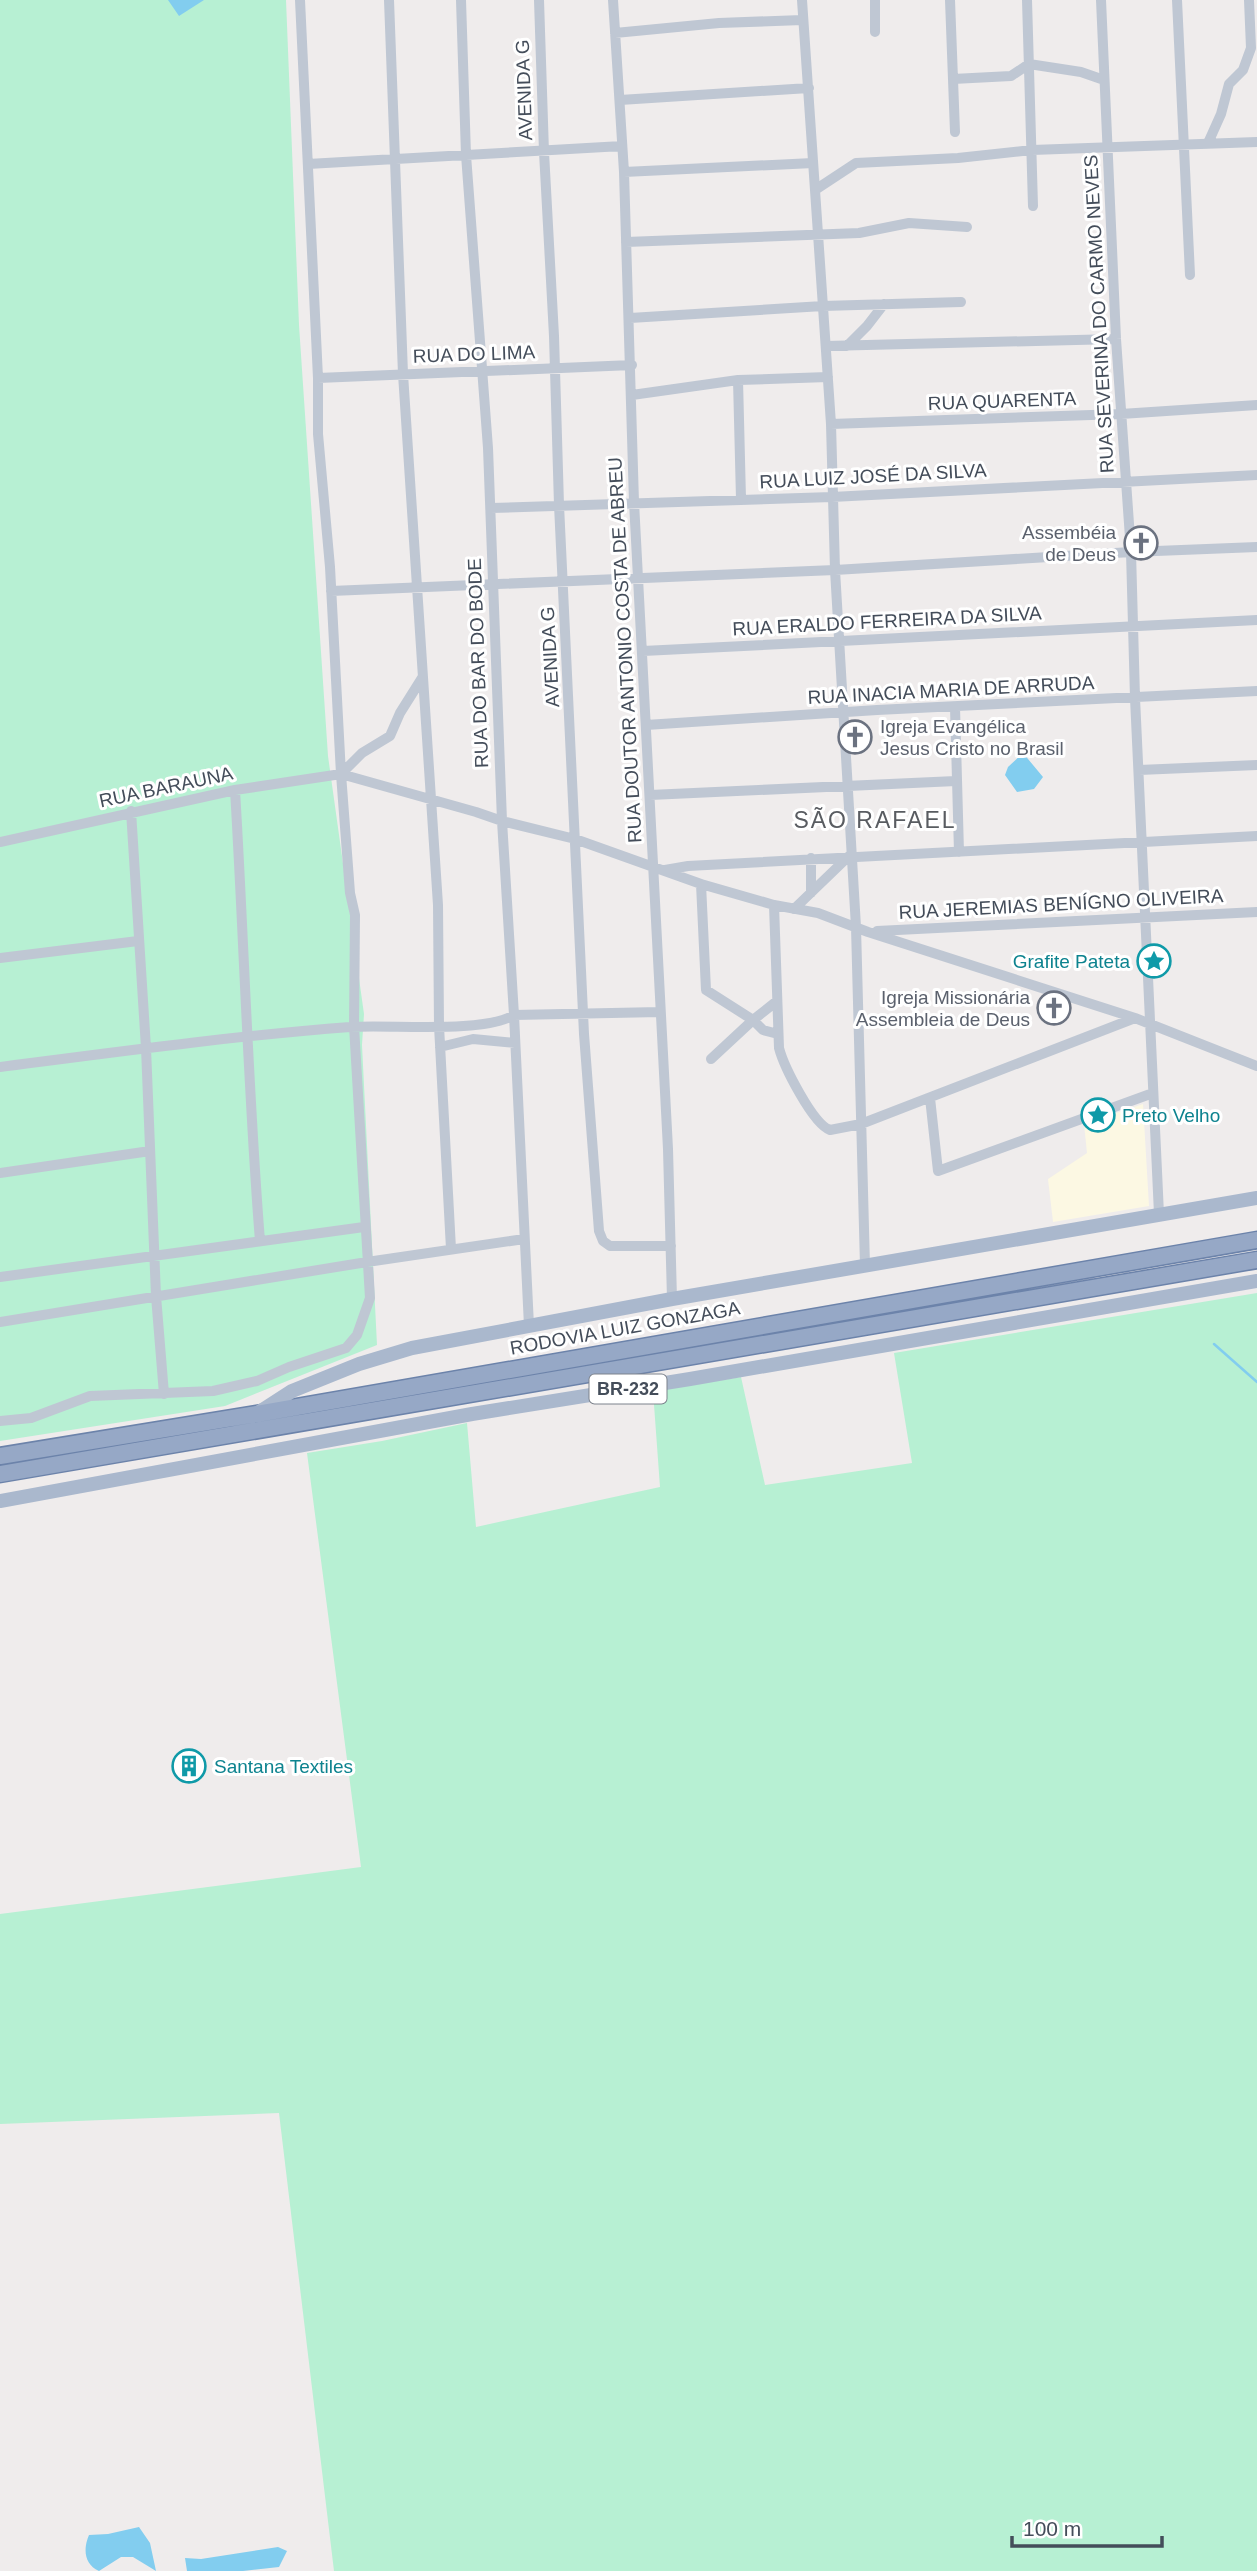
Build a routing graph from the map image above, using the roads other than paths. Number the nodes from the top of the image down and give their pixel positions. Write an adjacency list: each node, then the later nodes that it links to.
1 (300, 0): 32 (street)
2 (389, 0): 30 (street)
3 (461, 0): 29 (street, RUA DO BAR DO BODE)
4 (539, 0): 28 (street, AVENIDA G)
5 (613, 0): 15 (street, RUA DOUTOR ANTONIO COSTA DE ABREU)
6 (802, 0): 13 (street)
7 (874, 0): 14 (street)
8 (950, 0): 17 (street)
9 (1027, 0): 16 (street)
10 (1101, 0): 18 (street, RUA SEVERINA DO CARMO NEVES)
11 (1177, 0): 24 (street)
12 (1249, 0): 23 (street)
13 (802, 20): 15 (street); 19 (street)
14 (875, 32)
15 (615, 33): 20 (street, RUA DOUTOR ANTONIO COSTA DE ABREU)
16 (1029, 64): 17 (street); 18 (street); 27 (street)
17 (953, 79): 21 (street)
18 (1104, 80): 26 (street, RUA SEVERINA DO CARMO NEVES)
19 (809, 88): 20 (street); 31 (street)
20 (620, 100): 25 (street, RUA DOUTOR ANTONIO COSTA DE ABREU)
21 (955, 132)
22 (1257, 142): 23 (street)
23 (1208, 144): 24 (street)
24 (1184, 145): 26 (street); 39 (street)
25 (622, 146): 28 (street); 33 (street, RUA DOUTOR ANTONIO COSTA DE ABREU)
26 (1107, 147): 27 (street); 44 (street, RUA SEVERINA DO CARMO NEVES)
27 (1032, 150): 34 (street); 35 (street)
28 (544, 152): 29 (street); 48 (street, AVENIDA G)
29 (466, 155): 30 (street); 49 (street, RUA DO BAR DO BODE)
30 (395, 159): 32 (street); 50 (street)
31 (813, 163): 33 (street); 34 (street)
32 (308, 164): 52 (street)
33 (624, 172): 38 (street, RUA DOUTOR ANTONIO COSTA DE ABREU)
34 (815, 190): 37 (street)
35 (1033, 206)
36 (967, 227): 37 (street)
37 (817, 236): 38 (street); 42 (street)
38 (626, 242): 43 (street, RUA DOUTOR ANTONIO COSTA DE ABREU)
39 (1190, 275)
40 (961, 302): 41 (street)
41 (884, 304): 42 (street); 46 (street)
42 (823, 306): 43 (street); 45 (street)
43 (630, 318): 47 (street, RUA DOUTOR ANTONIO COSTA DE ABREU)
44 (1116, 339): 46 (street); 56 (street, RUA SEVERINA DO CARMO NEVES)
45 (826, 346): 46 (street); 51 (street)
46 (847, 346)
47 (632, 365): 48 (street, RUA DO LIMA); 54 (street, RUA DOUTOR ANTONIO COSTA DE ABREU)
48 (555, 369): 49 (street, RUA DO LIMA); 63 (street, AVENIDA G)
49 (482, 371): 50 (street, RUA DO LIMA); 64 (street, RUA DO BAR DO BODE)
50 (403, 374): 52 (street, RUA DO LIMA); 71 (street)
51 (828, 377): 53 (street); 57 (street)
52 (318, 378): 72 (street)
53 (738, 380): 54 (street); 61 (street)
54 (632, 395): 62 (street, RUA DOUTOR ANTONIO COSTA DE ABREU)
55 (1257, 405): 56 (street, RUA QUARENTA)
56 (1121, 414): 57 (street, RUA QUARENTA); 59 (street, RUA SEVERINA DO CARMO NEVES)
57 (831, 424): 60 (street)
58 (1257, 475): 59 (street, RUA LUIZ JOSÉ DA SILVA)
59 (1125, 481): 60 (street, RUA LUIZ JOSÉ DA SILVA); 66 (street, RUA SEVERINA DO CARMO NEVES)
60 (832, 497): 61 (street, RUA LUIZ JOSÉ DA SILVA); 67 (street)
61 (741, 499): 62 (street, RUA LUIZ JOSÉ DA SILVA)
62 (635, 502): 63 (street, RUA LUIZ JOSÉ DA SILVA); 68 (street, RUA DOUTOR ANTONIO COSTA DE ABREU)
63 (559, 505): 64 (street, RUA LUIZ JOSÉ DA SILVA); 69 (street, AVENIDA G)
64 (491, 508): 70 (street, RUA DO BAR DO BODE)
65 (1257, 547): 66 (street)
66 (1131, 552): 67 (street); 74 (street, RUA SEVERINA DO CARMO NEVES)
67 (835, 570): 68 (street); 75 (street)
68 (638, 578): 69 (street); 76 (street, RUA DOUTOR ANTONIO COSTA DE ABREU)
69 (564, 582): 70 (street); 94 (street, AVENIDA G)
70 (493, 585): 71 (street); 92 (street, RUA DO BAR DO BODE)
71 (418, 588): 72 (street); 77 (street)
72 (331, 591): 85 (street)
73 (1257, 620): 74 (street, RUA ERALDO FERREIRA DA SILVA)
74 (1132, 627): 75 (street, RUA ERALDO FERREIRA DA SILVA); 79 (street, RUA SEVERINA DO CARMO NEVES)
75 (838, 641): 76 (street, RUA ERALDO FERREIRA DA SILVA); 81 (street)
76 (643, 651): 82 (street, RUA DOUTOR ANTONIO COSTA DE ABREU)
77 (422, 677): 85 (street); 90 (street)
78 (1257, 691): 79 (street, RUA INACIA MARIA DE ARRUDA)
79 (1135, 698): 80 (street, RUA INACIA MARIA DE ARRUDA); 84 (street, RUA SEVERINA DO CARMO NEVES)
80 (955, 707): 81 (street, RUA INACIA MARIA DE ARRUDA); 86 (street)
81 (844, 712): 82 (street, RUA INACIA MARIA DE ARRUDA); 87 (street)
82 (646, 725): 89 (street, RUA DOUTOR ANTONIO COSTA DE ABREU)
83 (1257, 765): 84 (street)
84 (1139, 770): 96 (street, RUA SEVERINA DO CARMO NEVES)
85 (341, 774): 88 (street, RUA BARAUNA); 90 (street); 118 (street)
86 (956, 781): 87 (street); 97 (street)
87 (848, 786): 89 (street); 98 (street)
88 (235, 790): 91 (street, RUA BARAUNA); 121 (street)
89 (650, 795): 100 (street, RUA DOUTOR ANTONIO COSTA DE ABREU)
90 (431, 800): 92 (street); 119 (street)
91 (131, 811): 95 (street, RUA BARAUNA); 109 (street)
92 (502, 821): 94 (street); 114 (street, RUA DO BAR DO BODE)
93 (1257, 836): 96 (street)
94 (575, 839): 100 (street); 113 (street, AVENIDA G)
95 (0, 842)
96 (1142, 842): 97 (street); 106 (street)
97 (959, 852): 98 (street)
98 (851, 856): 99 (street); 102 (street); 107 (street)
99 (811, 858): 100 (street); 102 (street)
100 (657, 869): 101 (street); 112 (street, RUA DOUTOR ANTONIO COSTA DE ABREU)
101 (701, 884): 103 (street); 116 (street)
102 (811, 893): 104 (street)
103 (774, 905): 104 (street); 111 (street)
104 (794, 909): 107 (street)
105 (1257, 912): 106 (street, RUA JEREMIAS BENÍGNO OLIVEIRA)
106 (1146, 918): 108 (street, RUA JEREMIAS BENÍGNO OLIVEIRA); 117 (street)
107 (856, 927): 108 (street); 130 (street)
108 (868, 932): 115 (street)
109 (138, 941): 110 (street); 124 (street)
110 (0, 958)
111 (777, 1001): 116 (street); 120 (street)
112 (660, 1012): 113 (street); 139 (street, RUA DOUTOR ANTONIO COSTA DE ABREU)
113 (584, 1013): 114 (street); 139 (street, AVENIDA G)
114 (514, 1015): 119 (street); 122 (street, RUA DO BAR DO BODE)
115 (1135, 1018): 117 (street); 129 (street)
116 (753, 1020): 120 (street); 125 (street)
117 (1150, 1024): 126 (street); 128 (street)
118 (354, 1026): 119 (street); 121 (street); 135 (street)
119 (439, 1026): 123 (street)
120 (778, 1034): 130 (street)
121 (249, 1036): 124 (street); 138 (street)
122 (515, 1043): 123 (street); 136 (street, RUA DO BAR DO BODE)
123 (440, 1047): 140 (street)
124 (146, 1048): 127 (street); 131 (street)
125 (711, 1059)
126 (1257, 1066)
127 (0, 1067)
128 (1153, 1093): 129 (street); 134 (street)
129 (930, 1098): 130 (street)
130 (862, 1124): 144 (street)
131 (150, 1152): 132 (street); 141 (street)
132 (0, 1173)
133 (1257, 1198): 134 (main road)
134 (1159, 1214): 144 (main road)
135 (364, 1227): 138 (street); 143 (street)
136 (524, 1239): 140 (street); 150 (street, RUA DO BAR DO BODE)
137 (1257, 1240): 152 (highway, RODOVIA LUIZ GONZAGA / BR-232)
138 (260, 1241): 141 (street)
139 (671, 1246): 148 (street, RUA DOUTOR ANTONIO COSTA DE ABREU)
140 (451, 1249): 143 (street)
141 (154, 1255): 145 (street); 147 (street)
142 (1257, 1260): 155 (highway, RODOVIA LUIZ GONZAGA / BR-232)
143 (367, 1262): 147 (street); 151 (street)
144 (865, 1266): 148 (main road)
145 (0, 1277)
146 (1257, 1281): 156 (main road, BR-232)
147 (156, 1296): 149 (street); 151 (street)
148 (672, 1299): 150 (main road)
149 (0, 1322)
150 (529, 1326): 152 (main road)
151 (164, 1394): 153 (street)
152 (257, 1414): 154 (highway, RODOVIA LUIZ GONZAGA / BR-232)
153 (0, 1421)
154 (0, 1456)
155 (0, 1474)
156 (0, 1501)

